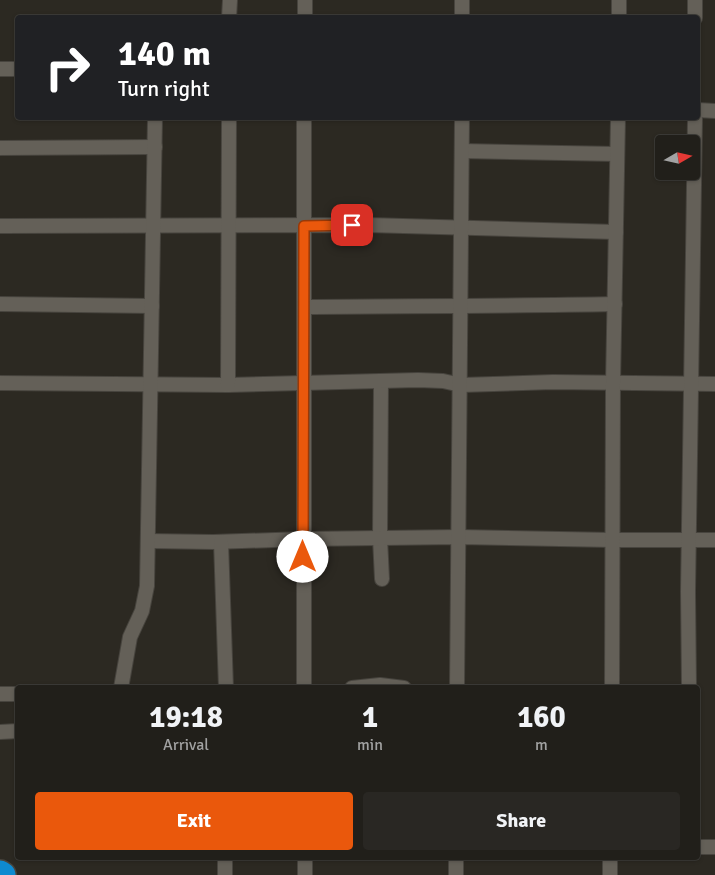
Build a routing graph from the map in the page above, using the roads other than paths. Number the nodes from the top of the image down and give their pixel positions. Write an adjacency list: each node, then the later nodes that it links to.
1 (230, 0): 6 (street)
2 (305, 0): 7 (street)
3 (462, 0): 8 (street)
4 (619, 0): 9 (street)
5 (695, 0): 10 (street)
6 (229, 15)
7 (305, 15)
8 (462, 15)
9 (619, 15)
10 (695, 15)
11 (0, 69): 12 (street)
12 (15, 69)
13 (700, 110): 14 (street)
14 (715, 111)
15 (155, 120): 21 (street)
16 (229, 120): 27 (street)
17 (304, 120): 28 (street)
18 (462, 120): 23 (street)
19 (618, 120): 24 (street)
20 (695, 120): 41 (street)
21 (155, 147): 22 (street); 26 (street)
22 (0, 148)
23 (462, 152): 24 (street); 29 (street)
24 (617, 154): 30 (street)
25 (0, 226): 26 (street)
26 (153, 226): 27 (street); 34 (street)
27 (228, 226): 28 (street); 43 (street)
28 (304, 226): 29 (street); 35 (street)
29 (462, 228): 30 (street); 33 (street)
30 (616, 232): 32 (street)
31 (0, 304): 34 (street)
32 (614, 304): 33 (street); 40 (street)
33 (461, 305): 35 (street); 44 (street)
34 (152, 306): 39 (street)
35 (304, 307): 38 (street)
36 (381, 381): 38 (street); 44 (street); 46 (street)
37 (0, 383): 39 (street)
38 (303, 383): 43 (street); 47 (street)
39 (150, 384): 43 (street); 51 (street)
40 (613, 384): 41 (street); 44 (street); 48 (street)
41 (692, 384): 42 (street); 49 (street)
42 (715, 384)
43 (228, 385)
44 (461, 385): 45 (street)
45 (459, 537): 46 (street); 48 (street); 57 (street)
46 (380, 538): 47 (street); 53 (street)
47 (303, 539): 52 (street); 56 (street)
48 (612, 540): 49 (street); 58 (street)
49 (689, 540): 50 (street); 59 (street)
50 (715, 540)
51 (148, 541): 52 (street); 54 (street)
52 (221, 542): 55 (street)
53 (382, 579)
54 (122, 685)
55 (226, 685)
56 (304, 685)
57 (457, 685)
58 (612, 685)
59 (689, 685)
60 (0, 694): 61 (street)
61 (15, 694)
62 (15, 731): 63 (street)
63 (0, 732)
64 (700, 847): 65 (street)
65 (715, 848)
66 (225, 860): 70 (street)
67 (305, 860): 71 (street)
68 (456, 860): 72 (street)
69 (610, 860): 73 (street)
70 (225, 875)
71 (305, 875)
72 (456, 875)
73 (610, 875)

